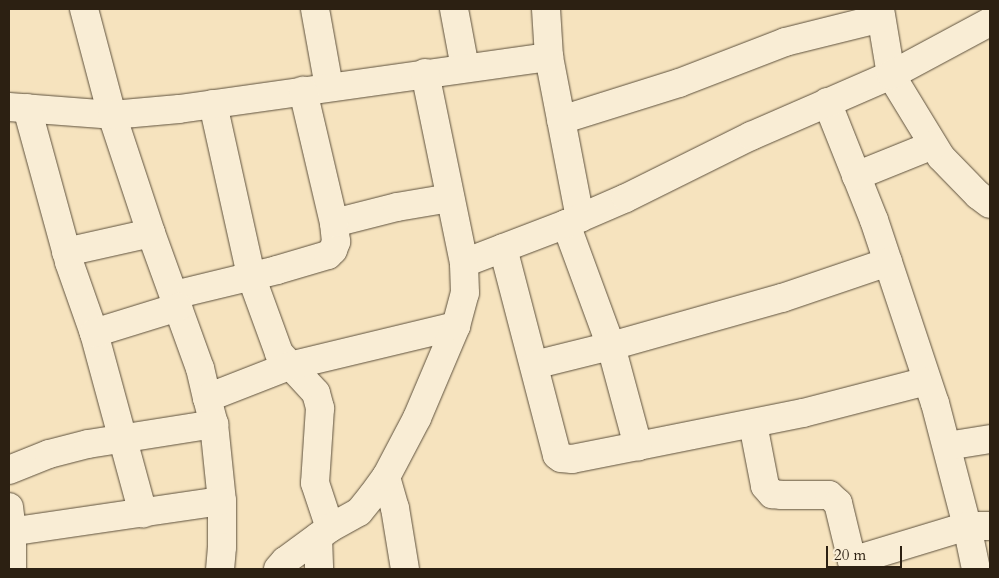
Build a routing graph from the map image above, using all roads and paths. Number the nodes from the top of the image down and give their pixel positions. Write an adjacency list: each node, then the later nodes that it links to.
1 (84, 9): 15 (street)
2 (315, 9): 11 (street)
3 (454, 9): 8 (street)
4 (546, 9): 7 (street)
5 (881, 13): 10 (street); 16 (street)
6 (990, 22): 10 (street)
7 (549, 57): 8 (street); 16 (street)
8 (464, 68): 9 (street)
9 (425, 72): 11 (street); 19 (street)
10 (891, 74): 12 (street); 17 (street)
11 (316, 89): 13 (street); 22 (street)
12 (828, 102): 18 (street); 21 (street)
13 (213, 104): 15 (street); 28 (street)
14 (18, 107): 15 (street); 25 (street)
15 (112, 115): 23 (street)
16 (561, 120): 21 (street)
17 (933, 145): 18 (street); 20 (street)
18 (856, 176): 26 (street)
19 (450, 198): 22 (street); 27 (street)
20 (990, 204)
21 (573, 221): 24 (street); 32 (street)
22 (334, 224): 28 (street)
23 (151, 233): 25 (street); 29 (street)
24 (503, 248): 27 (street); 33 (street)
25 (66, 252): 31 (street)
26 (888, 262): 32 (street); 35 (street)
27 (464, 263): 30 (street)
28 (252, 276): 29 (street); 34 (street)
29 (176, 301): 31 (street); 36 (street)
30 (456, 326): 34 (street); 44 (street)
31 (94, 333): 39 (street)
32 (611, 346): 33 (street); 41 (street)
33 (534, 364): 41 (street)
34 (289, 366): 36 (street); 49 (street)
35 (927, 382): 38 (street); 42 (street)
36 (208, 398): 37 (street)
37 (214, 424): 39 (street); 45 (street)
38 (753, 424): 41 (street); 50 (street)
39 (124, 439): 43 (street); 46 (street)
40 (990, 439): 42 (street)
41 (638, 446)
42 (947, 446): 48 (street)
43 (9, 470)
44 (386, 477): 49 (street); 55 (street)
45 (222, 501): 46 (street); 52 (street)
46 (143, 513): 47 (street)
47 (10, 524): 51 (street)
48 (979, 526): 50 (street); 56 (street)
49 (324, 532): 53 (street); 54 (street)
50 (853, 565)
51 (12, 569)
52 (220, 569)
53 (278, 569)
54 (319, 569)
55 (405, 569)
56 (976, 569)

